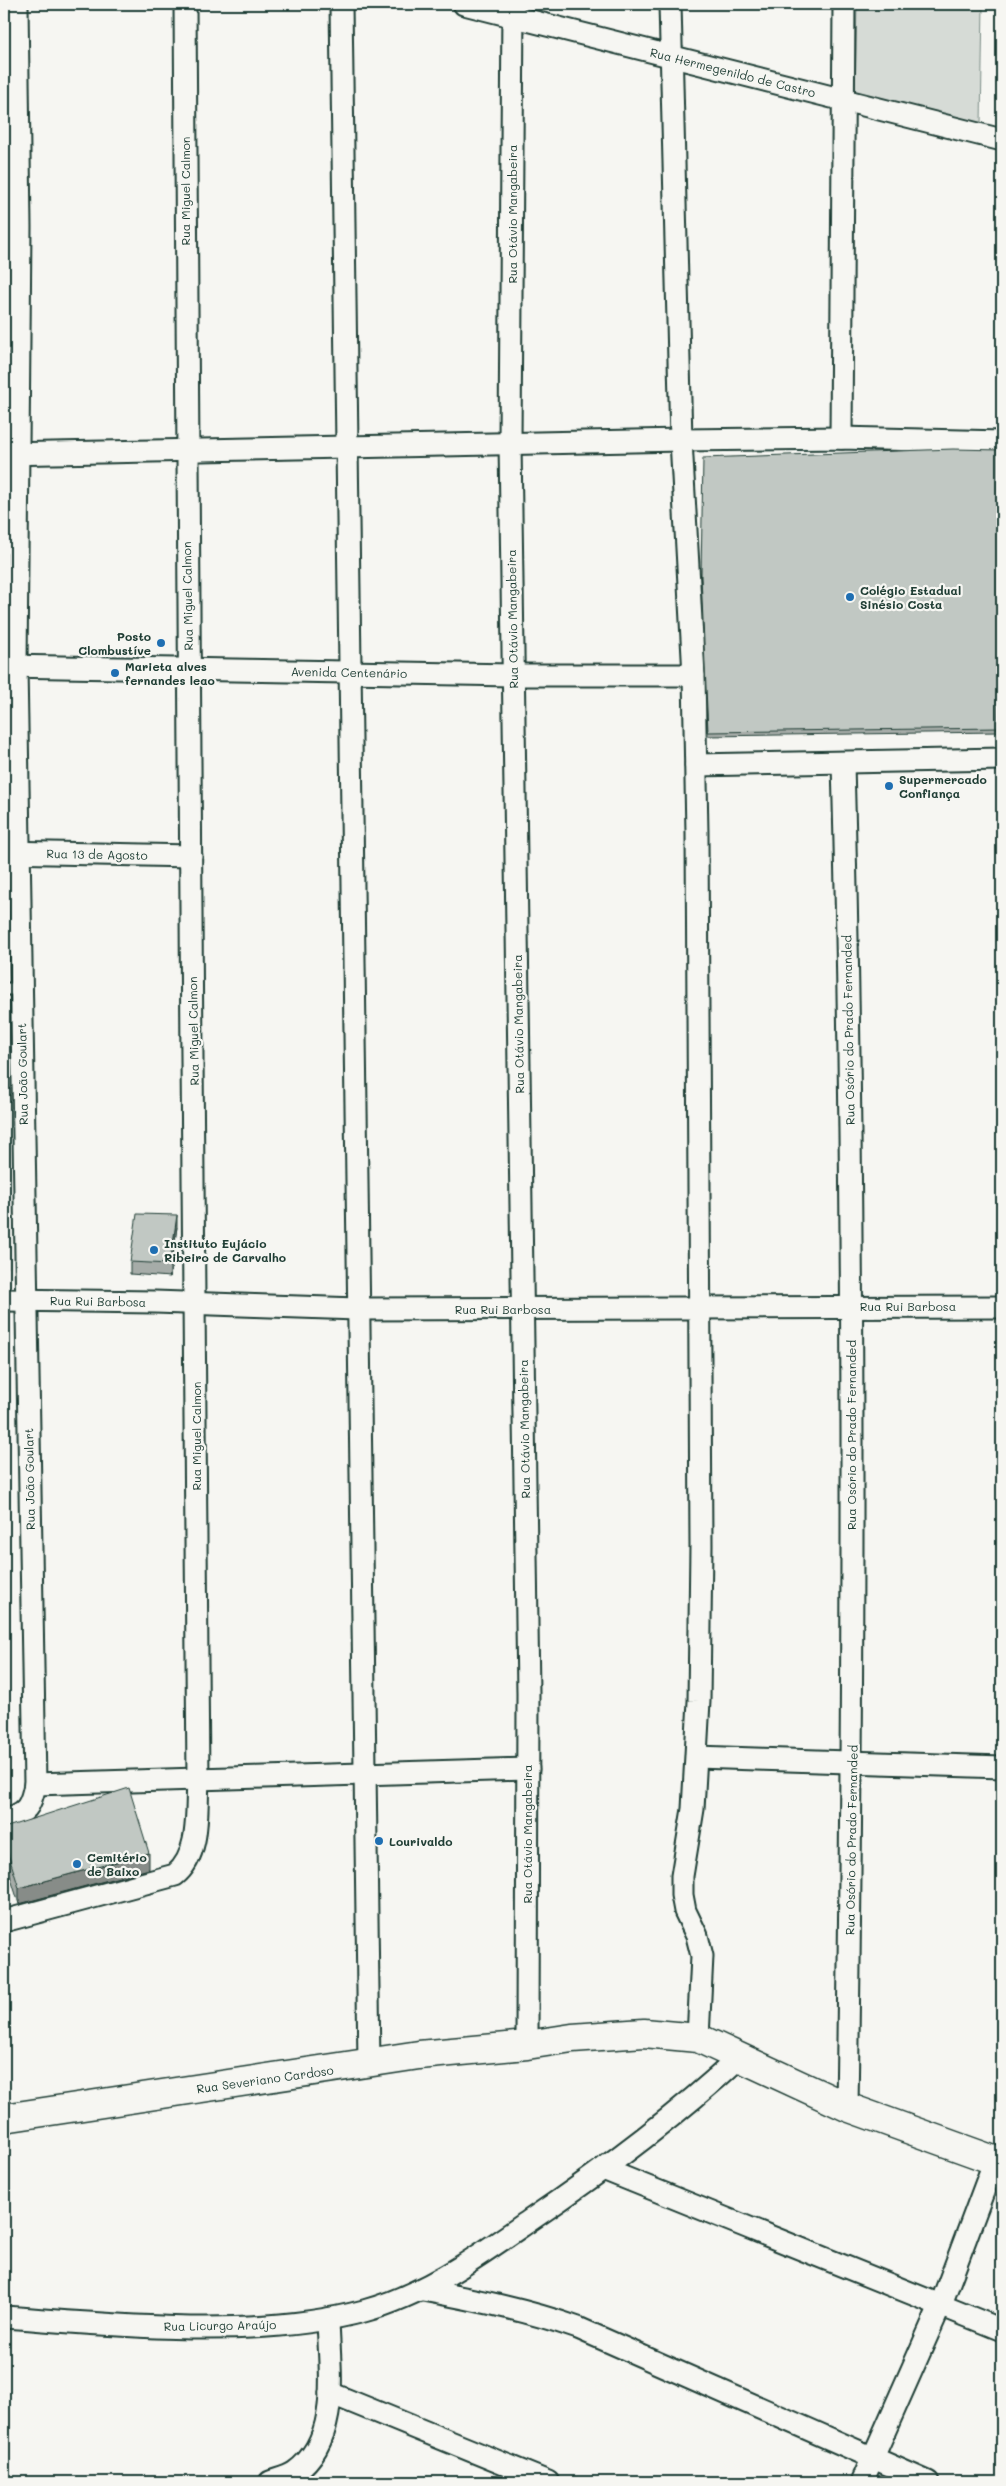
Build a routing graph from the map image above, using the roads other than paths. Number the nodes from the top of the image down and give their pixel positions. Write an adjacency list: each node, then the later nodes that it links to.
1 (17, 4): 11 (street, Rua João Goulart)
2 (186, 4): 17 (street, Rua Miguel Calmon)
3 (341, 4): 16 (street)
4 (464, 4): 7 (street, Rua Hermegenildo de Castro)
5 (670, 4): 8 (street)
6 (844, 4): 9 (street)
7 (513, 10): 8 (street, Rua Hermegenildo de Castro); 14 (street, Rua Otávio Mangabeira)
8 (670, 57): 9 (street, Rua Hermegenildo de Castro); 13 (street)
9 (842, 99): 10 (street, Rua Hermegenildo de Castro); 12 (street)
10 (1002, 140)
11 (12, 226): 18 (street, Rua João Goulart)
12 (841, 438): 13 (street); 15 (street)
13 (681, 440): 14 (street); 23 (street)
14 (510, 442): 16 (street); 22 (street, Rua Otávio Mangabeira)
15 (1002, 442)
16 (347, 446): 17 (street); 21 (street)
17 (185, 452): 18 (street); 20 (street, Rua Miguel Calmon)
18 (11, 454): 19 (street, Rua João Goulart)
19 (10, 667): 20 (street, Avenida Centenário); 27 (street, Rua João Goulart)
20 (188, 670): 21 (street, Avenida Centenário); 28 (street, Rua Miguel Calmon)
21 (352, 671): 22 (street, Avenida Centenário); 36 (street)
22 (513, 675): 23 (street, Avenida Centenário); 37 (street, Rua Otávio Mangabeira)
23 (694, 675): 26 (street)
24 (1002, 759): 25 (street)
25 (843, 763): 26 (street); 33 (street, Rua Osório do Prado Fernanded)
26 (696, 765): 34 (street)
27 (11, 852): 28 (street, Rua 13 de Agosto); 29 (street, Rua João Goulart)
28 (191, 856): 32 (street, Rua Miguel Calmon)
29 (12, 989): 31 (street, Rua João Goulart)
30 (4, 1300): 31 (street, Rua Rui Barbosa)
31 (26, 1300): 32 (street, Rua Rui Barbosa); 44 (street, Rua João Goulart)
32 (195, 1303): 36 (street, Rua Rui Barbosa); 43 (street, Rua Miguel Calmon)
33 (850, 1306): 34 (street, Rua Rui Barbosa); 35 (street, Rua Rui Barbosa); 39 (street, Rua Osório do Prado Fernanded)
34 (699, 1307): 37 (street, Rua Rui Barbosa); 38 (street)
35 (1002, 1307)
36 (357, 1309): 37 (street, Rua Rui Barbosa); 42 (street)
37 (522, 1309): 41 (street, Rua Otávio Mangabeira)
38 (697, 1757): 39 (street); 47 (street)
39 (853, 1763): 40 (street); 51 (street, Rua Osório do Prado Fernanded)
40 (1002, 1767)
41 (528, 1769): 42 (street); 48 (street, Rua Otávio Mangabeira)
42 (364, 1774): 43 (street); 50 (street)
43 (198, 1780): 44 (street); 46 (street, Rua Miguel Calmon)
44 (35, 1784): 45 (street, Rua João Goulart)
45 (4, 1819)
46 (4, 1921)
47 (698, 2038): 48 (street, Rua Severiano Cardoso); 49 (street, Rua Severiano Cardoso)
48 (527, 2045): 50 (street, Rua Severiano Cardoso)
49 (740, 2057): 51 (street, Rua Severiano Cardoso); 54 (street, Rua Licurgo Araújo)
50 (369, 2064): 52 (street, Rua Severiano Cardoso)
51 (847, 2107): 53 (street, Rua Severiano Cardoso)
52 (4, 2118)
53 (999, 2162): 56 (street)
54 (603, 2168): 55 (street, Rua Licurgo Araújo); 56 (street)
55 (423, 2290): 58 (street, Rua Licurgo Araújo); 61 (street)
56 (941, 2304): 59 (street); 61 (street)
57 (4, 2317): 58 (street, Rua Licurgo Araújo)
58 (328, 2319): 60 (street)
59 (1002, 2330)
60 (330, 2393): 62 (street); 63 (street)
61 (872, 2459): 64 (street); 65 (street)
62 (270, 2482)
63 (548, 2482)
64 (862, 2482)
65 (928, 2482)

